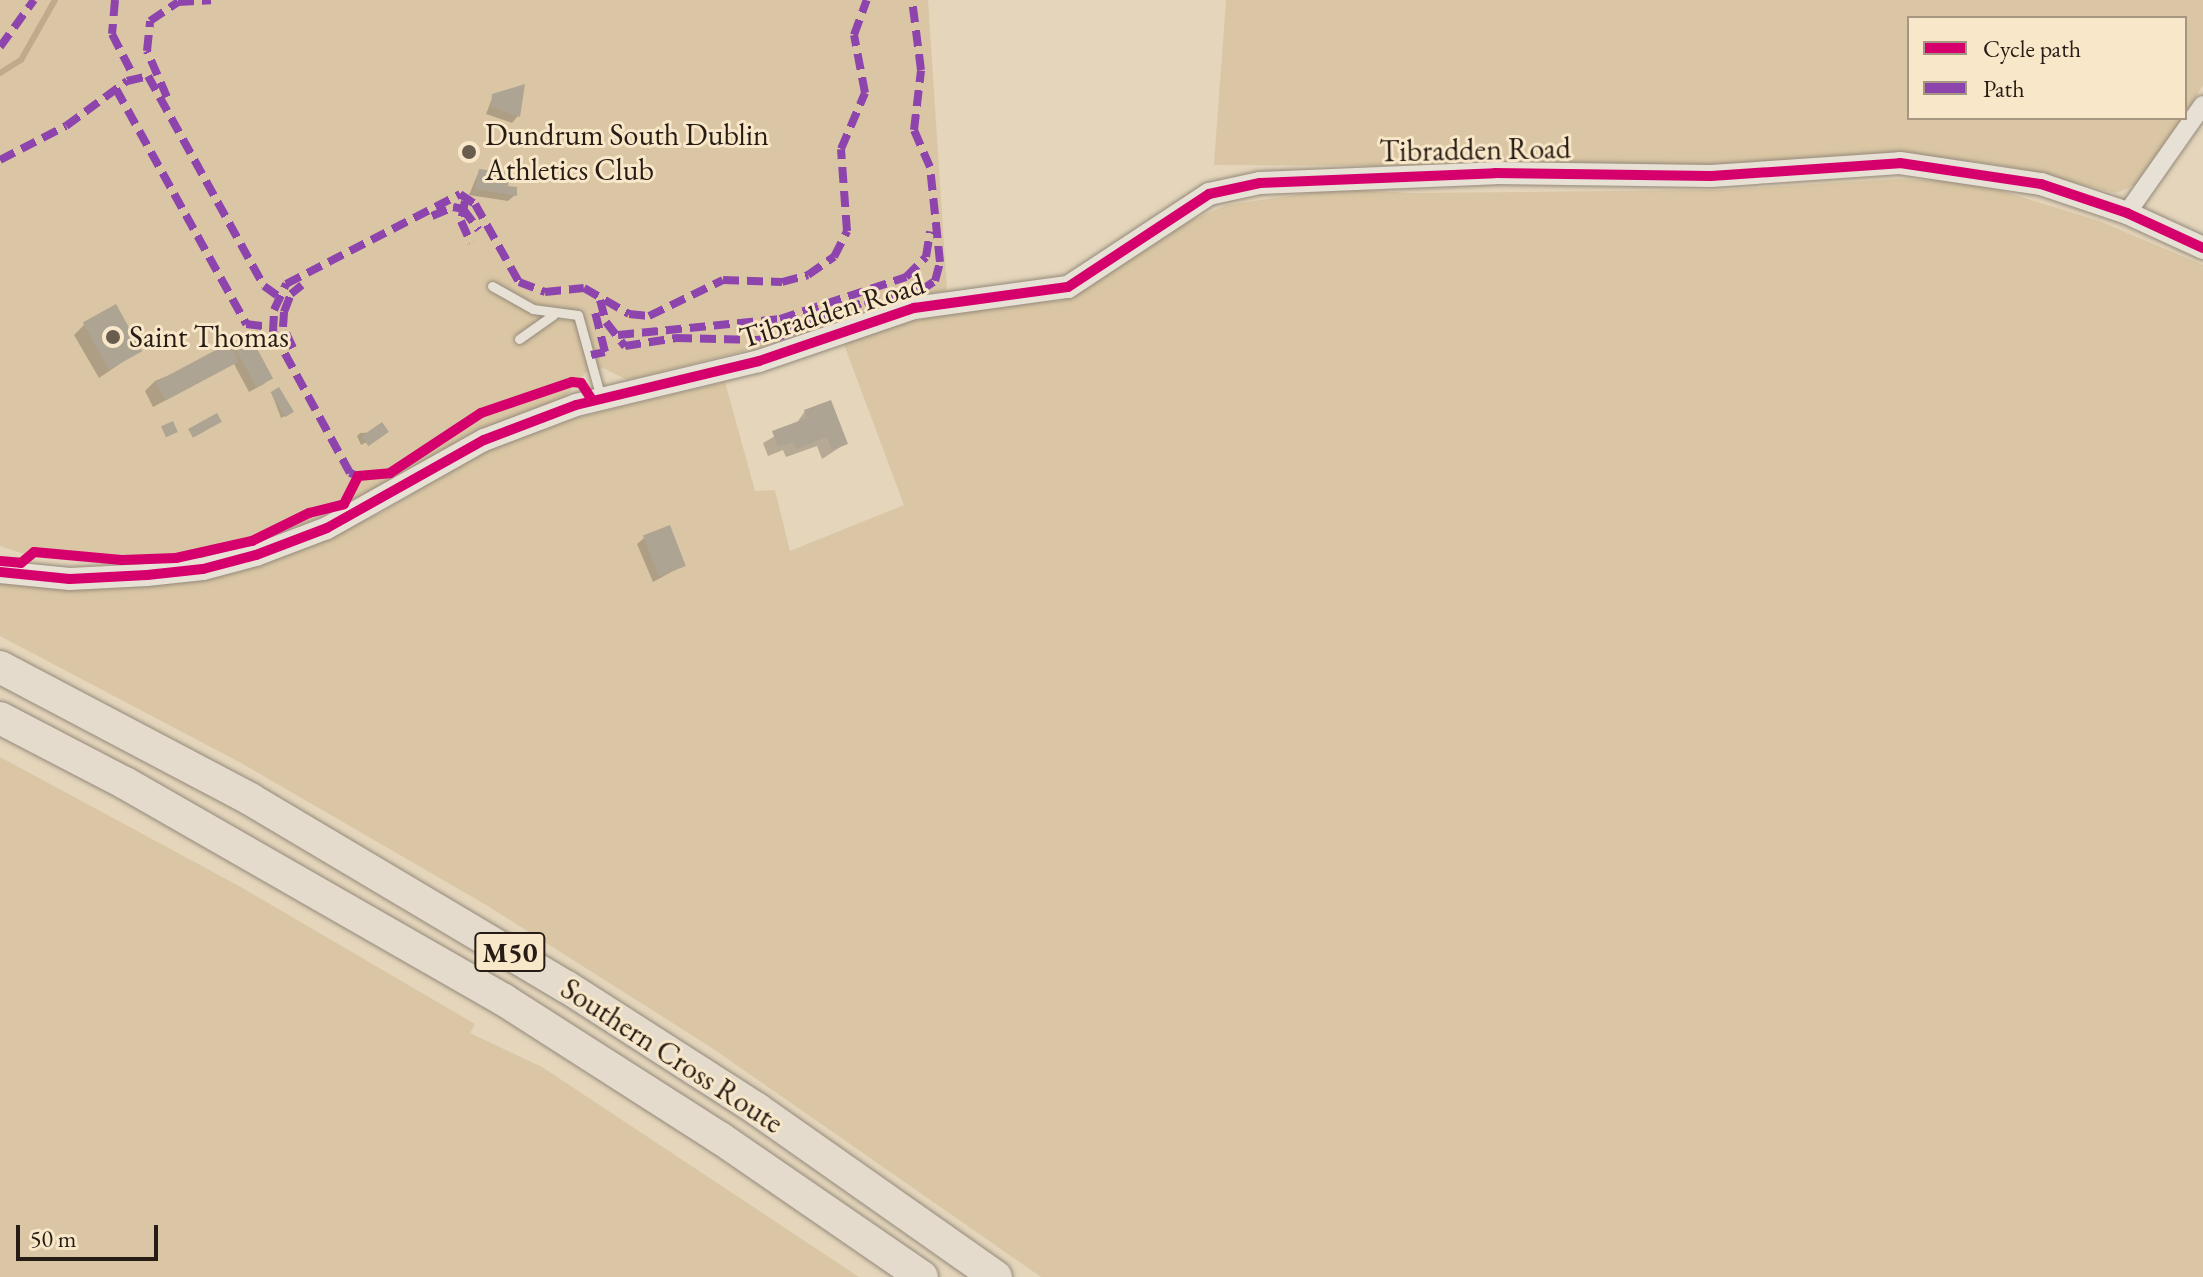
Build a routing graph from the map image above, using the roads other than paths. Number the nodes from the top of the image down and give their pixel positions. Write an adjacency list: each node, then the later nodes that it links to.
1 (2203, 105): 2 (street)
2 (2127, 213): 3 (street, Tibradden Road); 7 (street, Tibradden Road)
3 (2203, 248)
4 (492, 286): 5 (lane)
5 (553, 315): 6 (lane); 7 (lane)
6 (519, 339)
7 (601, 398): 8 (street, Tibradden Road)
8 (0, 572)
9 (0, 667): 12 (highway, Southern Cross Route / M50)
10 (0, 718): 11 (highway, Southern Cross Route / M50)
11 (922, 1277)
12 (996, 1277)

